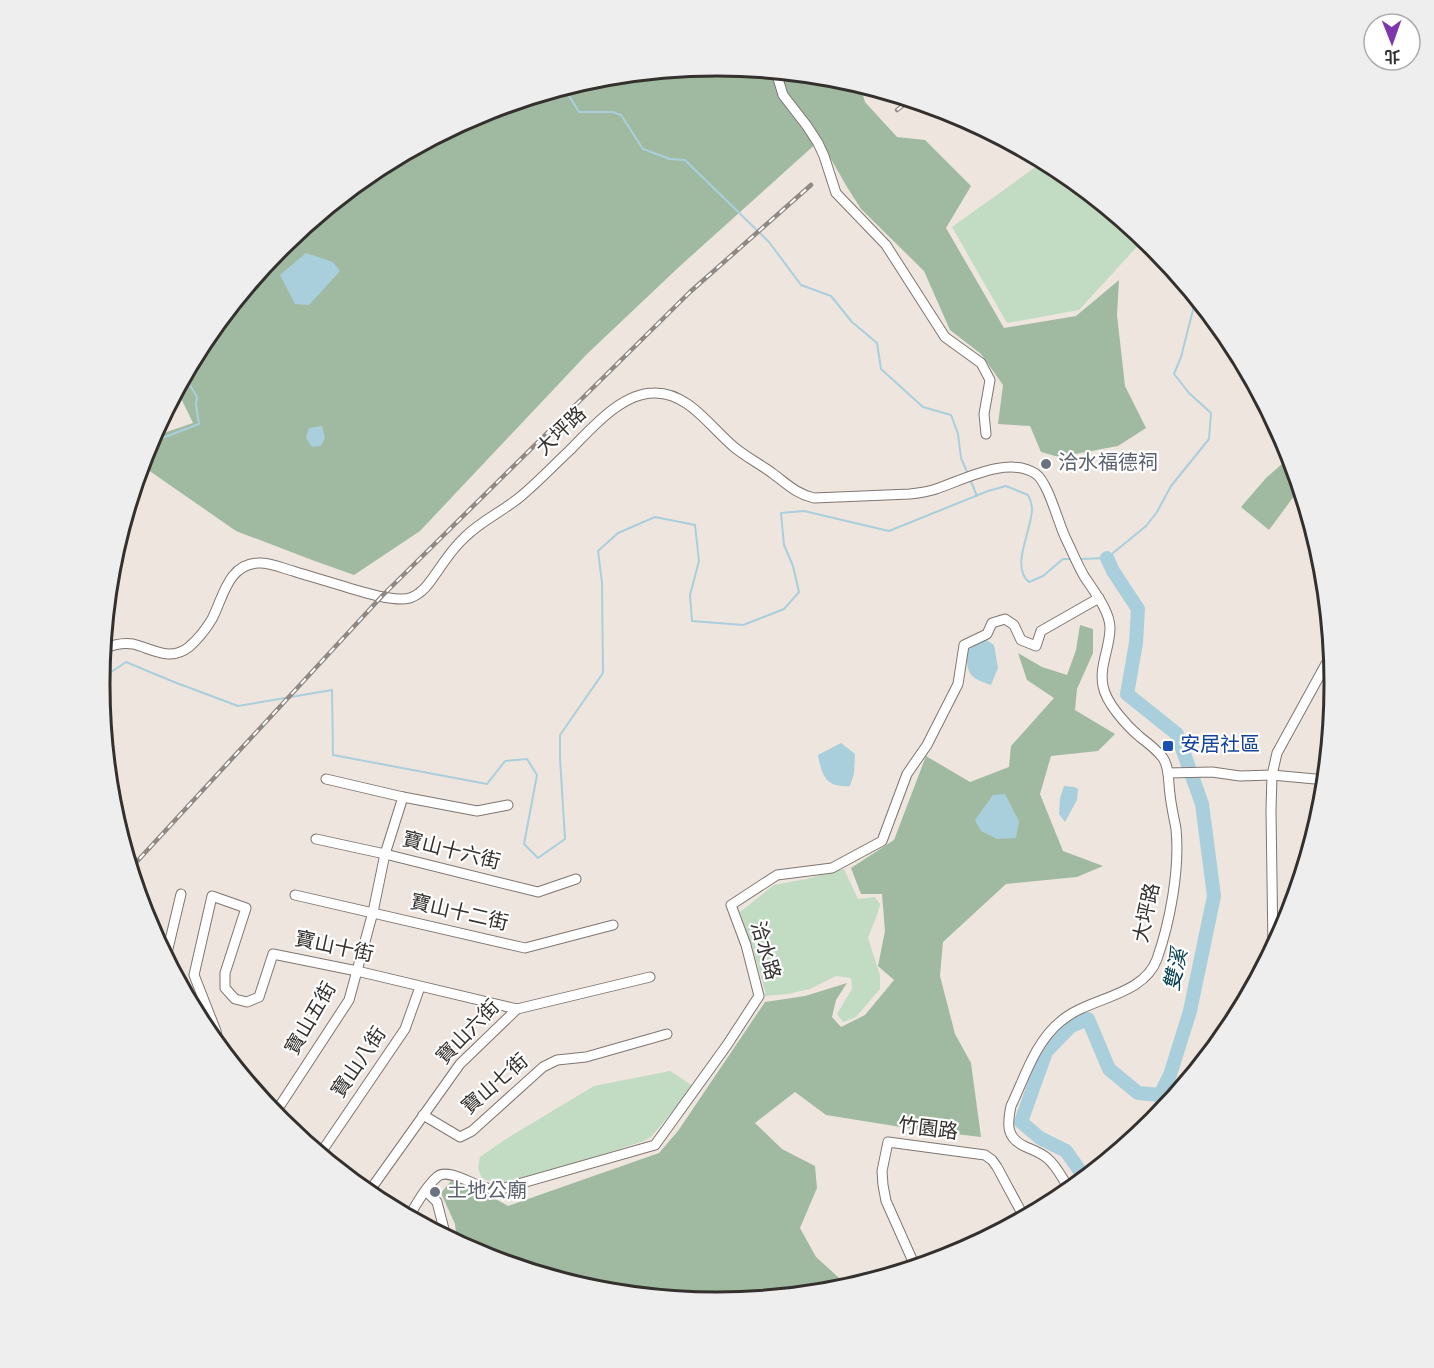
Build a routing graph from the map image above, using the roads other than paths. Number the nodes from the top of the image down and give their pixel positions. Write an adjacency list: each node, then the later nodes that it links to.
1 (778, 80): 2 (street)
2 (986, 434)
3 (1099, 598): 4 (street, 大坪路); 6 (street, 大坪路); 32 (street, 洽水路)
4 (111, 646)
5 (1324, 668): 7 (street)
6 (1168, 773): 7 (street); 30 (street, 大坪路)
7 (1272, 775): 9 (street); 19 (street)
8 (326, 778): 10 (street)
9 (1317, 779)
10 (403, 797): 11 (street); 13 (street, 寶山五街)
11 (508, 805)
12 (316, 839): 13 (street, 寶山十六街)
13 (385, 854): 14 (street, 寶山十六街); 17 (street, 寶山五街)
14 (576, 879)
15 (181, 894): 20 (street)
16 (295, 895): 17 (street, 寶山十二街)
17 (373, 912): 18 (street, 寶山十二街); 21 (street, 寶山五街)
18 (613, 925)
19 (1273, 928)
20 (168, 944)
21 (357, 971): 23 (street, 寶山十街); 25 (street, 寶山十街); 27 (street, 寶山五街)
22 (650, 977): 24 (street, 寶山六街)
23 (420, 987): 24 (street, 寶山十街); 29 (street, 寶山八街)
24 (518, 1009): 28 (street, 寶山六街)
25 (214, 1025)
26 (668, 1034): 28 (street, 寶山七街)
27 (279, 1105)
28 (423, 1115): 31 (street, 寶山六街)
29 (324, 1148)
30 (1064, 1182)
31 (374, 1185)
32 (426, 1191): 33 (street, 洽水路); 35 (street)
33 (413, 1210)
34 (1020, 1210): 36 (street, 竹園路)
35 (443, 1226)
36 (912, 1259)

